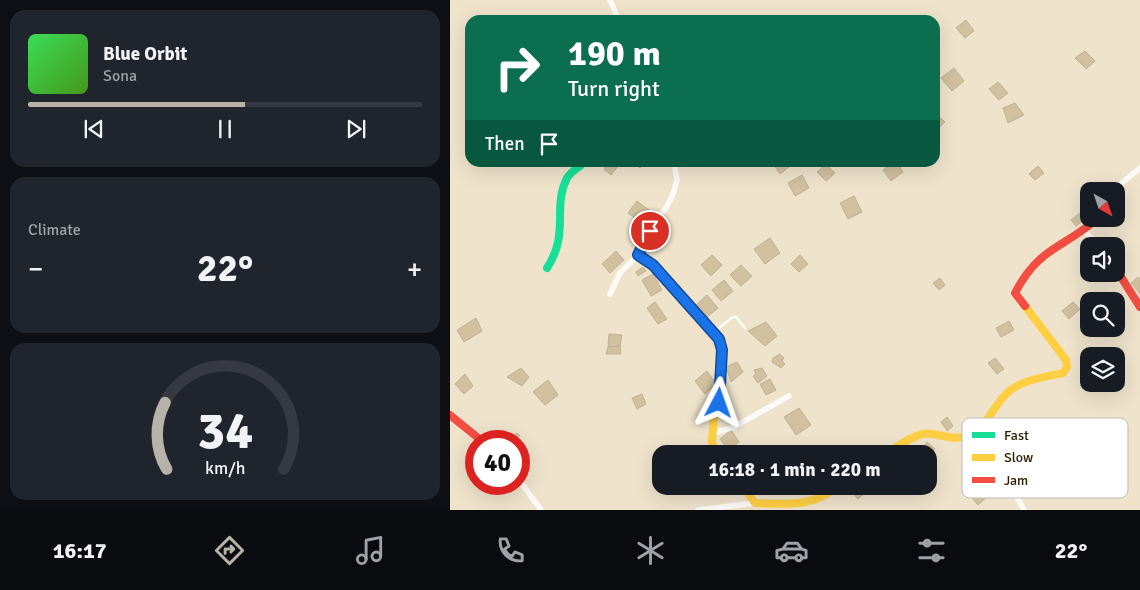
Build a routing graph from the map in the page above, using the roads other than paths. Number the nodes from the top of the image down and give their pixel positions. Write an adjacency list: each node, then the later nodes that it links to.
1 (610, 0): 2 (street)
2 (617, 15)
3 (579, 167): 11 (street)
4 (675, 167): 10 (street)
5 (1140, 168): 6 (street)
6 (1123, 182)
7 (1088, 228): 8 (street)
8 (1085, 231): 9 (street); 19 (street)
9 (1090, 237)
10 (638, 255): 13 (street); 16 (street)
11 (547, 268)
12 (1124, 282): 14 (street)
13 (610, 294)
14 (1140, 307)
15 (746, 328): 16 (lane)
16 (714, 332): 21 (street)
17 (790, 396): 21 (street)
18 (450, 415): 20 (street)
19 (990, 418)
20 (468, 430)
21 (713, 433): 23 (street)
22 (962, 437): 24 (street)
23 (713, 445)
24 (901, 445)
25 (530, 495): 30 (street)
26 (749, 495): 29 (street)
27 (828, 495): 29 (street)
28 (1018, 498): 32 (street)
29 (754, 503): 31 (street)
30 (541, 510)
31 (698, 510)
32 (1024, 510)

